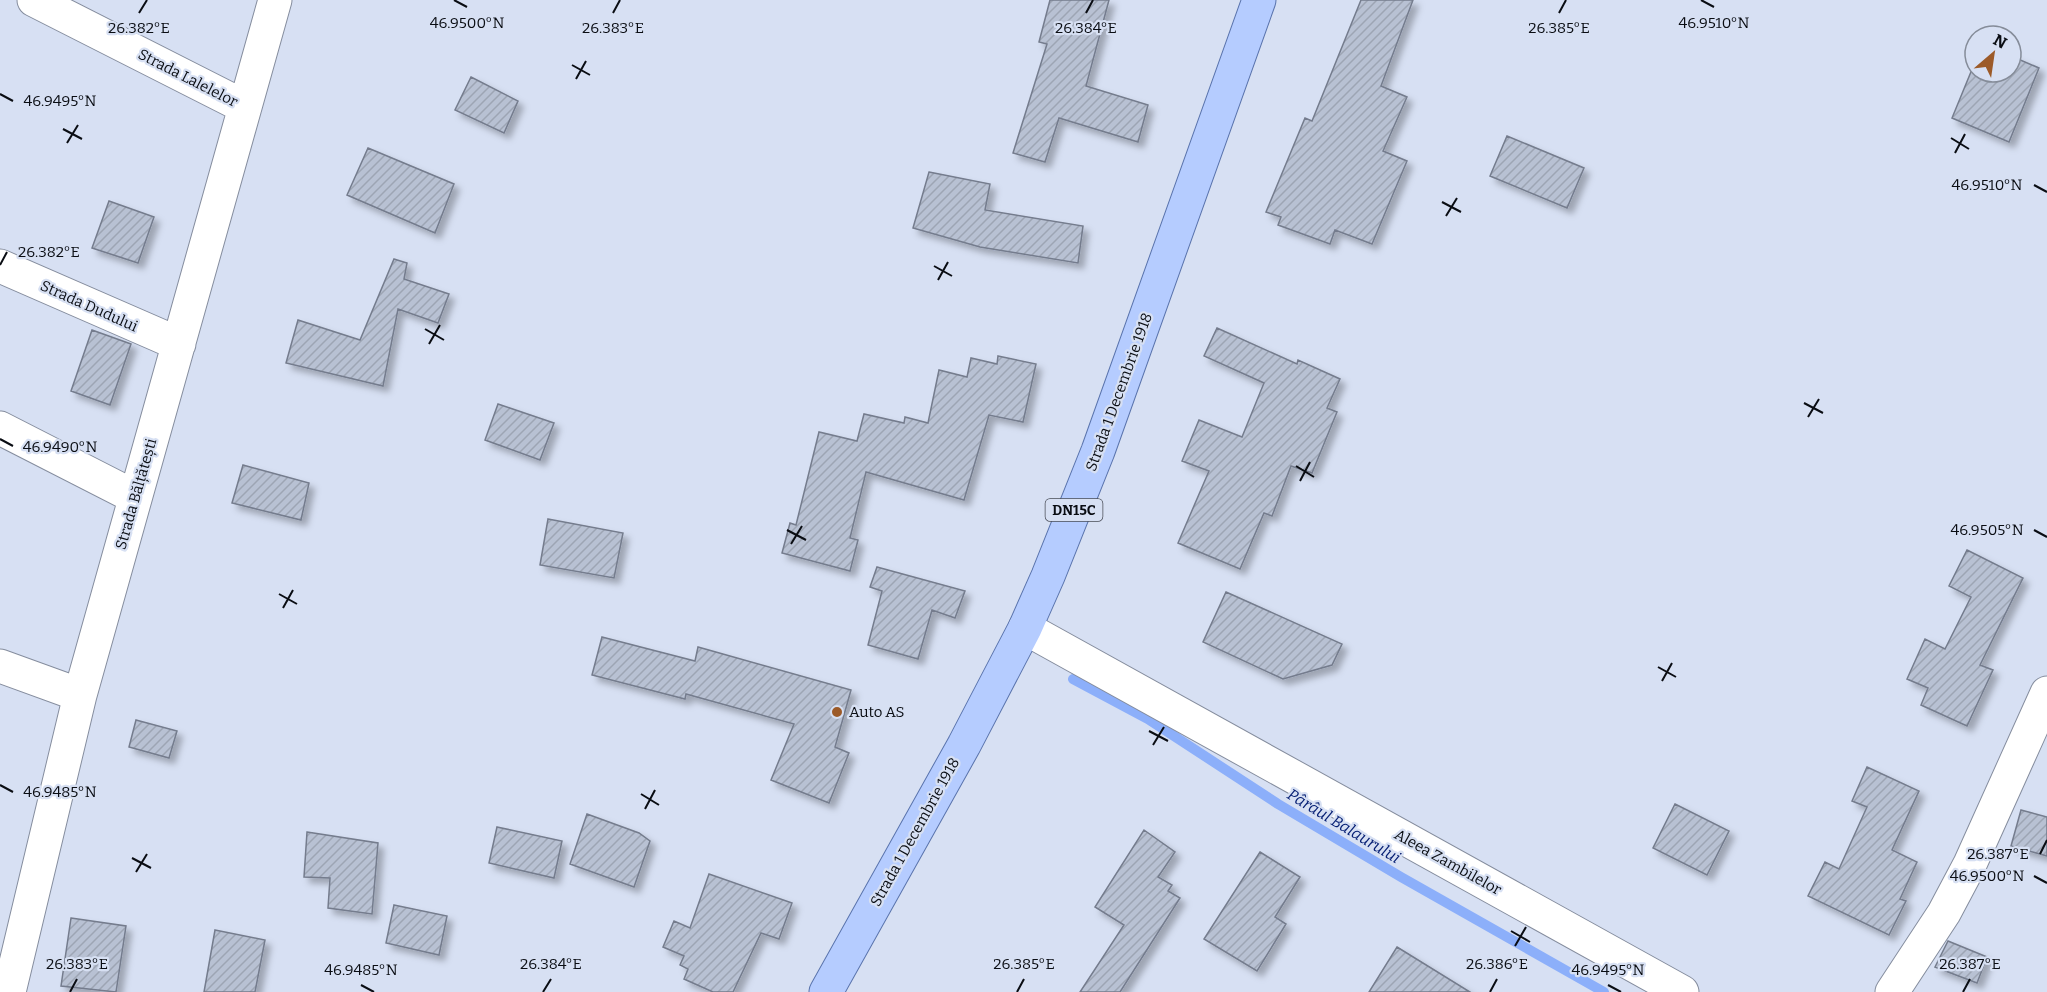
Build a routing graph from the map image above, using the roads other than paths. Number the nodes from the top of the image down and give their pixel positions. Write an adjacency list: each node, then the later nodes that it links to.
1 (34, 0): 4 (street, Strada Lalelelor)
2 (275, 0): 4 (street, Strada Bălțătești)
3 (1259, 0): 9 (main road, Strada 1 Decembrie 1918 / DN15C)
4 (245, 107): 6 (street, Strada Bălțătești)
5 (0, 266): 6 (street, Strada Dudului)
6 (179, 344): 8 (street, Strada Bălțătești)
7 (0, 428): 8 (street)
8 (135, 497): 12 (street, Strada Bălțătești)
9 (1025, 628): 15 (main road, Strada 1 Decembrie 1918 / DN15C); 16 (street, Aleea Zambilelor)
10 (0, 666): 12 (street)
11 (2047, 693): 17 (street)
12 (80, 695): 13 (street, Strada Bălțătești)
13 (12, 933): 14 (street, Strada Bălțătești)
14 (9, 992)
15 (826, 992)
16 (1682, 992)
17 (1892, 992)

